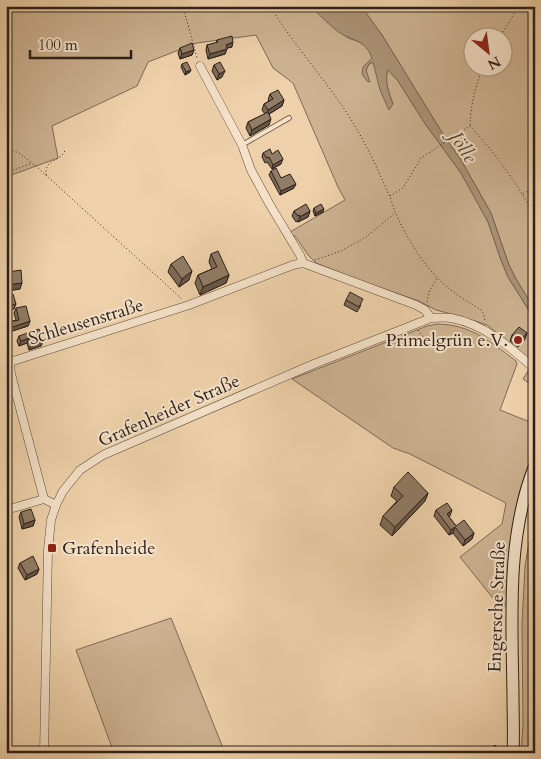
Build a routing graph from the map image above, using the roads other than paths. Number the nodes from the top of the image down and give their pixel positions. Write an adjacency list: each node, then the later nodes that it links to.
1 (200, 66): 3 (street)
2 (289, 118): 3 (lane)
3 (242, 145): 4 (street)
4 (304, 263): 5 (street); 6 (street, Schleusenstraße)
5 (431, 318): 7 (street, Grafenheider Straße); 10 (street, Grafenheider Straße)
6 (8, 361): 9 (street, Schleusenstraße)
7 (535, 369)
8 (535, 464): 13 (main road, Engersche Straße)
9 (44, 499): 10 (street); 11 (street)
10 (56, 505): 12 (street, Grafenheider Straße)
11 (6, 510)
12 (44, 753)
13 (513, 753)

